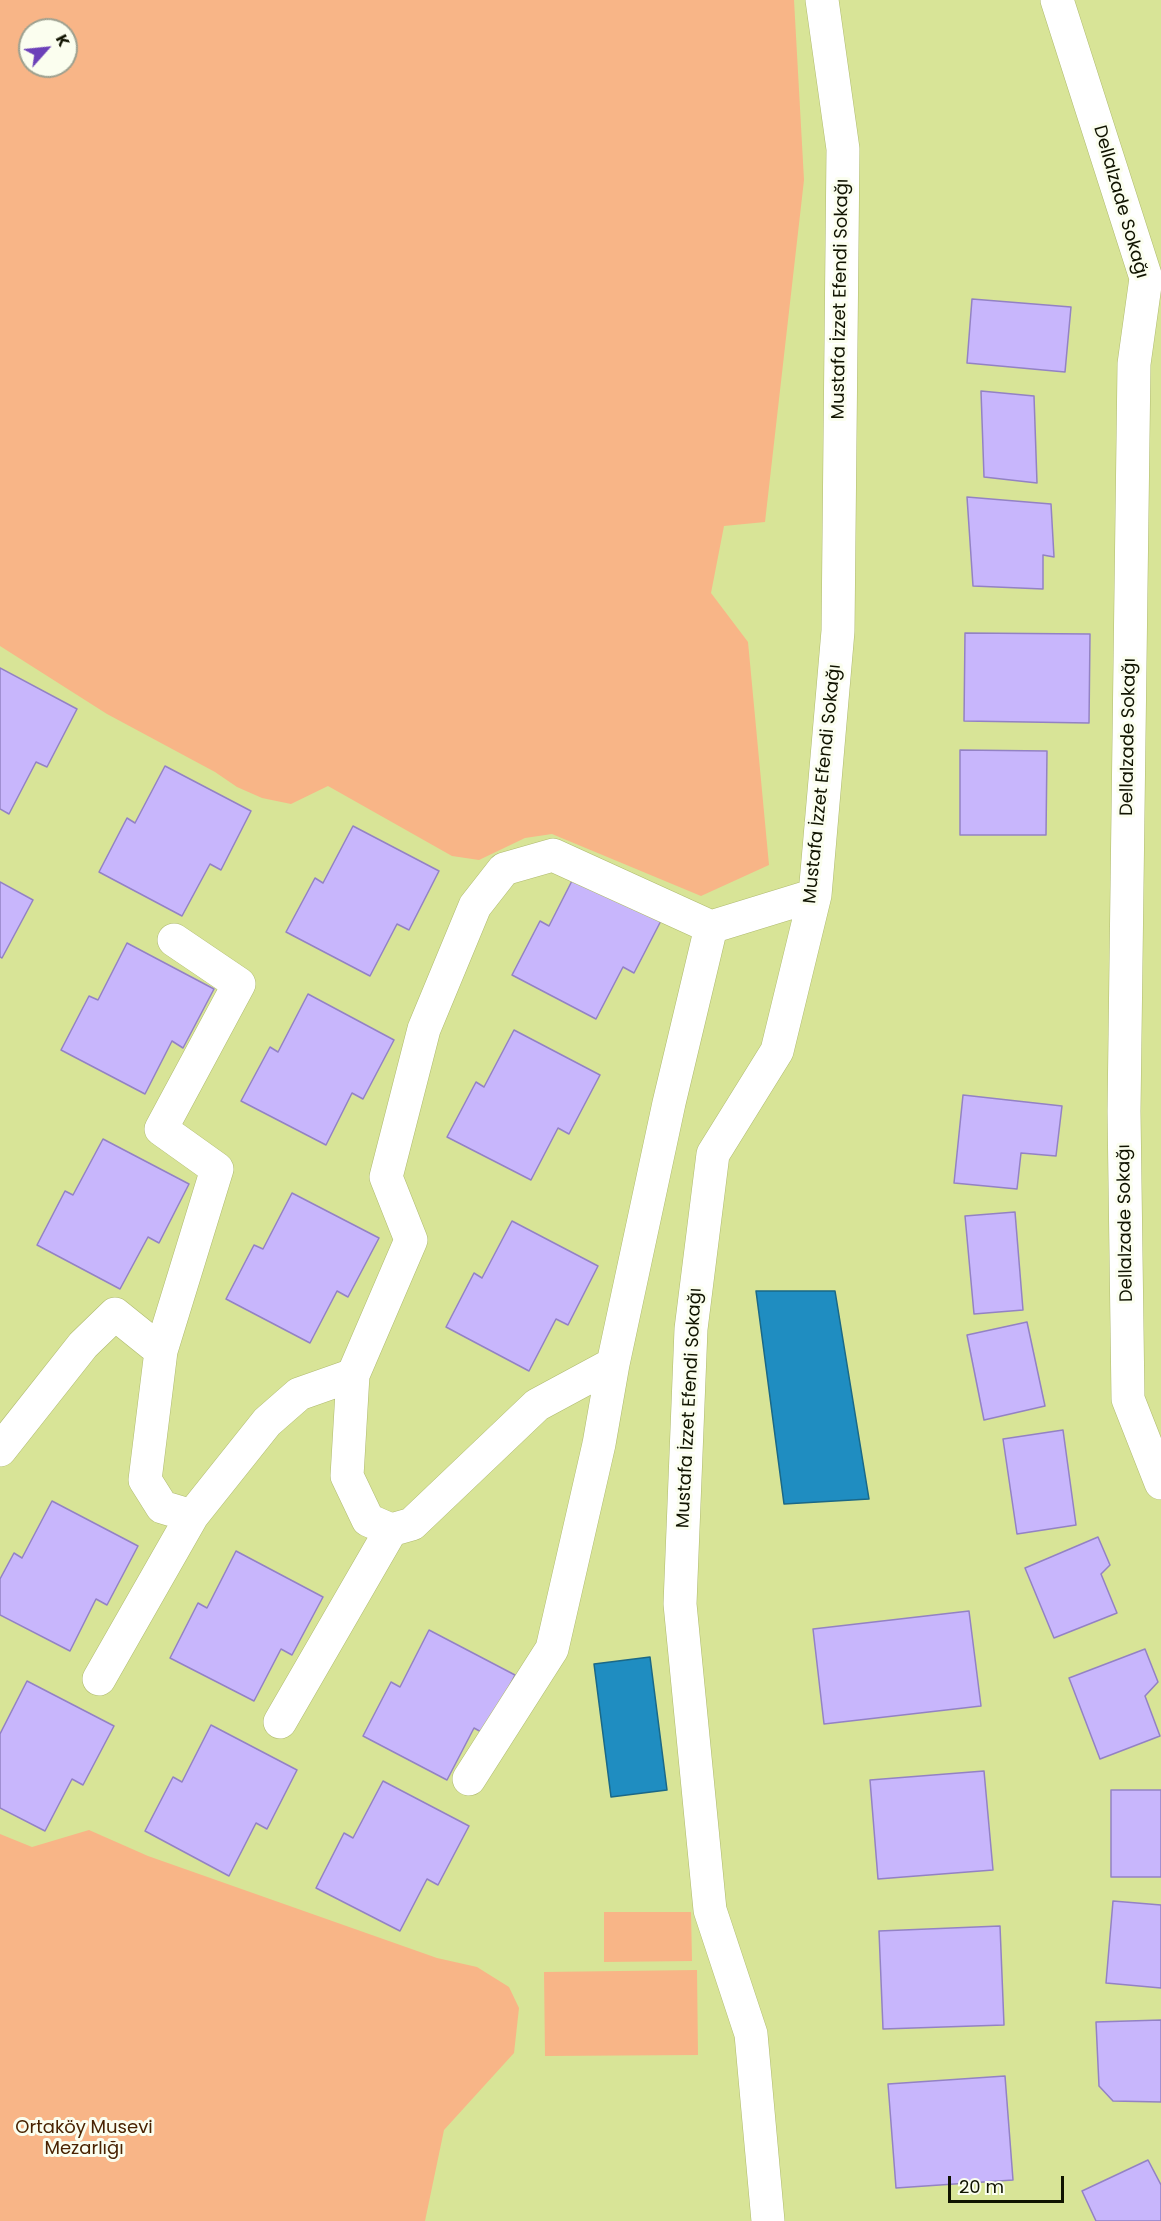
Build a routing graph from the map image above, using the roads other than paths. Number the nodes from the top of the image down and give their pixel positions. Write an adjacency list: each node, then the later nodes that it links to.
1 (822, 0): 3 (street, Mustafa İzzet Efendi Sokağı)
2 (1058, 0): 10 (street, Dellalzade Sokağı)
3 (814, 896): 4 (street); 16 (street, Mustafa İzzet Efendi Sokağı)
4 (711, 927): 7 (street); 8 (street)
5 (174, 940): 6 (street)
6 (160, 1351): 9 (street); 11 (street)
7 (613, 1364): 12 (street); 15 (street)
8 (353, 1375): 11 (street); 12 (street)
9 (0, 1450)
10 (1161, 1483)
11 (192, 1516): 13 (street)
12 (392, 1530): 14 (street)
13 (99, 1679)
14 (280, 1722)
15 (469, 1779)
16 (768, 2221)

